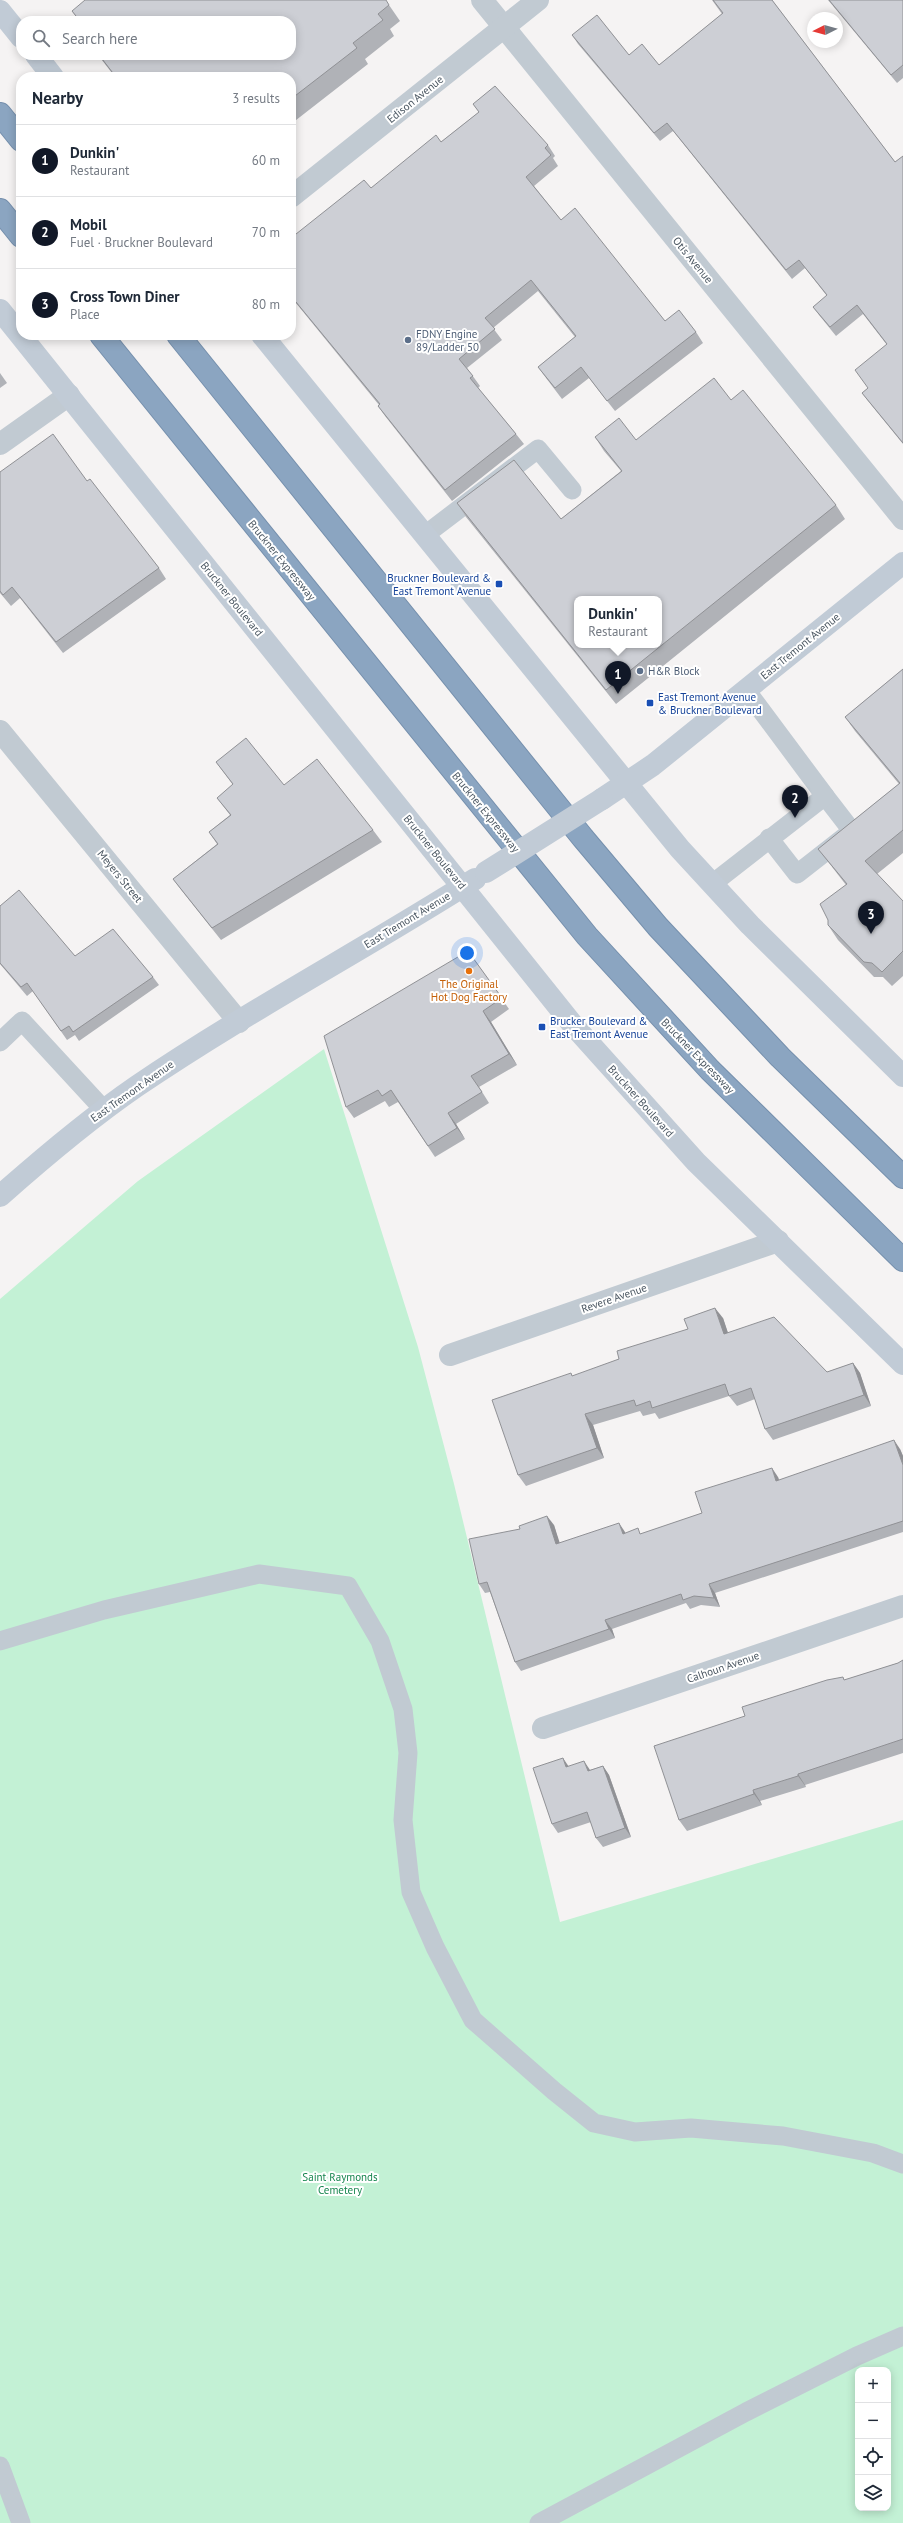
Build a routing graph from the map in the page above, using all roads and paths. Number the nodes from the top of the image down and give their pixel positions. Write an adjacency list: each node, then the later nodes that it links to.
1 (482, 0): 4 (street, Otis Avenue)
2 (538, 0): 4 (street, Edison Avenue)
3 (0, 11): 5 (main road)
4 (504, 27): 10 (street, Edison Avenue); 22 (street, Otis Avenue)
5 (16, 31)
6 (40, 60): 7 (main road)
7 (49, 72)
8 (0, 114): 9 (highway)
9 (16, 134)
10 (296, 194)
11 (0, 210): 12 (highway)
12 (16, 230)
13 (0, 310): 14 (main road, Bruckner Boulevard)
14 (16, 330)
15 (24, 340): 19 (main road, Bruckner Boulevard)
16 (105, 340): 39 (highway, Bruckner Expressway)
17 (182, 340): 36 (highway)
18 (266, 340): 23 (main road)
19 (69, 395): 20 (street); 31 (main road, Bruckner Boulevard)
20 (0, 444)
21 (572, 490): 23 (lane)
22 (903, 519)
23 (425, 535): 27 (main road)
24 (903, 563): 25 (main road, East Tremont Avenue)
25 (746, 690): 27 (main road, East Tremont Avenue); 28 (lane)
26 (0, 731): 32 (street, Meyers Street)
27 (626, 784): 30 (main road); 31 (main road, East Tremont Avenue, bridge)
28 (825, 796): 29 (lane); 29 (lane)
29 (769, 838): 30 (lane)
30 (712, 884): 34 (main road)
31 (463, 886): 32 (main road, East Tremont Avenue); 38 (main road, Bruckner Boulevard)
32 (239, 1022): 35 (main road, East Tremont Avenue)
33 (0, 1042): 35 (lane)
34 (903, 1076)
35 (104, 1110): 37 (main road, East Tremont Avenue)
36 (903, 1177)
37 (0, 1196)
38 (778, 1240): 40 (street, Revere Avenue); 41 (main road, Bruckner Boulevard)
39 (903, 1260)
40 (450, 1355)
41 (903, 1364)
42 (903, 1606): 44 (street, Calhoun Avenue)
43 (0, 1641): 45 (lane)
44 (543, 1728)
45 (903, 2164)
46 (903, 2336): 49 (lane)
47 (0, 2466): 48 (lane)
48 (3, 2486): 50 (lane)
49 (569, 2516): 51 (lane)
50 (21, 2523)
51 (539, 2523)

